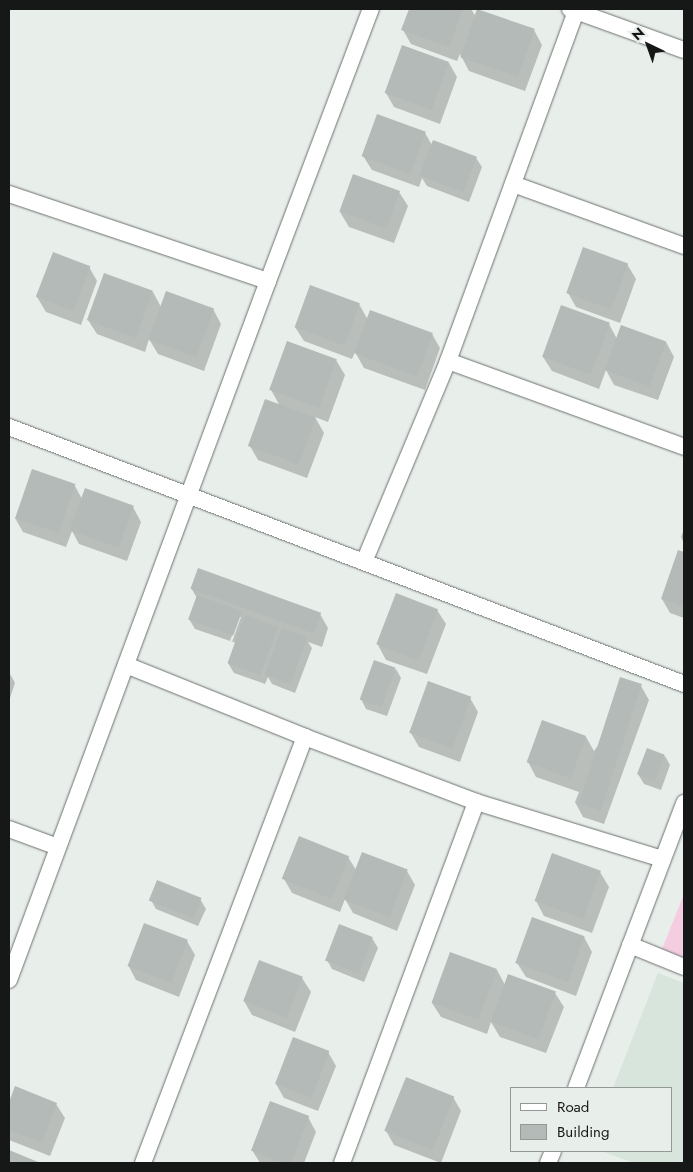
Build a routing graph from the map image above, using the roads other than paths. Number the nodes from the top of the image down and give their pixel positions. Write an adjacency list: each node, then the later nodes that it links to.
1 (371, 9): 7 (street)
2 (573, 10): 3 (street); 4 (street)
3 (684, 50)
4 (513, 184): 6 (street); 8 (street)
5 (9, 194): 7 (street)
6 (684, 246)
7 (268, 281): 11 (street)
8 (448, 361): 10 (street); 12 (street)
9 (10, 430): 11 (street)
10 (684, 447)
11 (189, 495): 12 (street); 13 (street)
12 (364, 562): 14 (street)
13 (126, 665): 15 (street); 19 (street)
14 (684, 684)
15 (305, 737): 16 (street); 25 (street)
16 (476, 802): 20 (street); 26 (street)
17 (684, 803): 20 (street)
18 (9, 829): 19 (street)
19 (58, 847): 23 (street)
20 (663, 859): 21 (street)
21 (630, 946): 22 (street); 24 (street)
22 (684, 967)
23 (9, 980)
24 (576, 1087)
25 (143, 1163)
26 (342, 1163)

